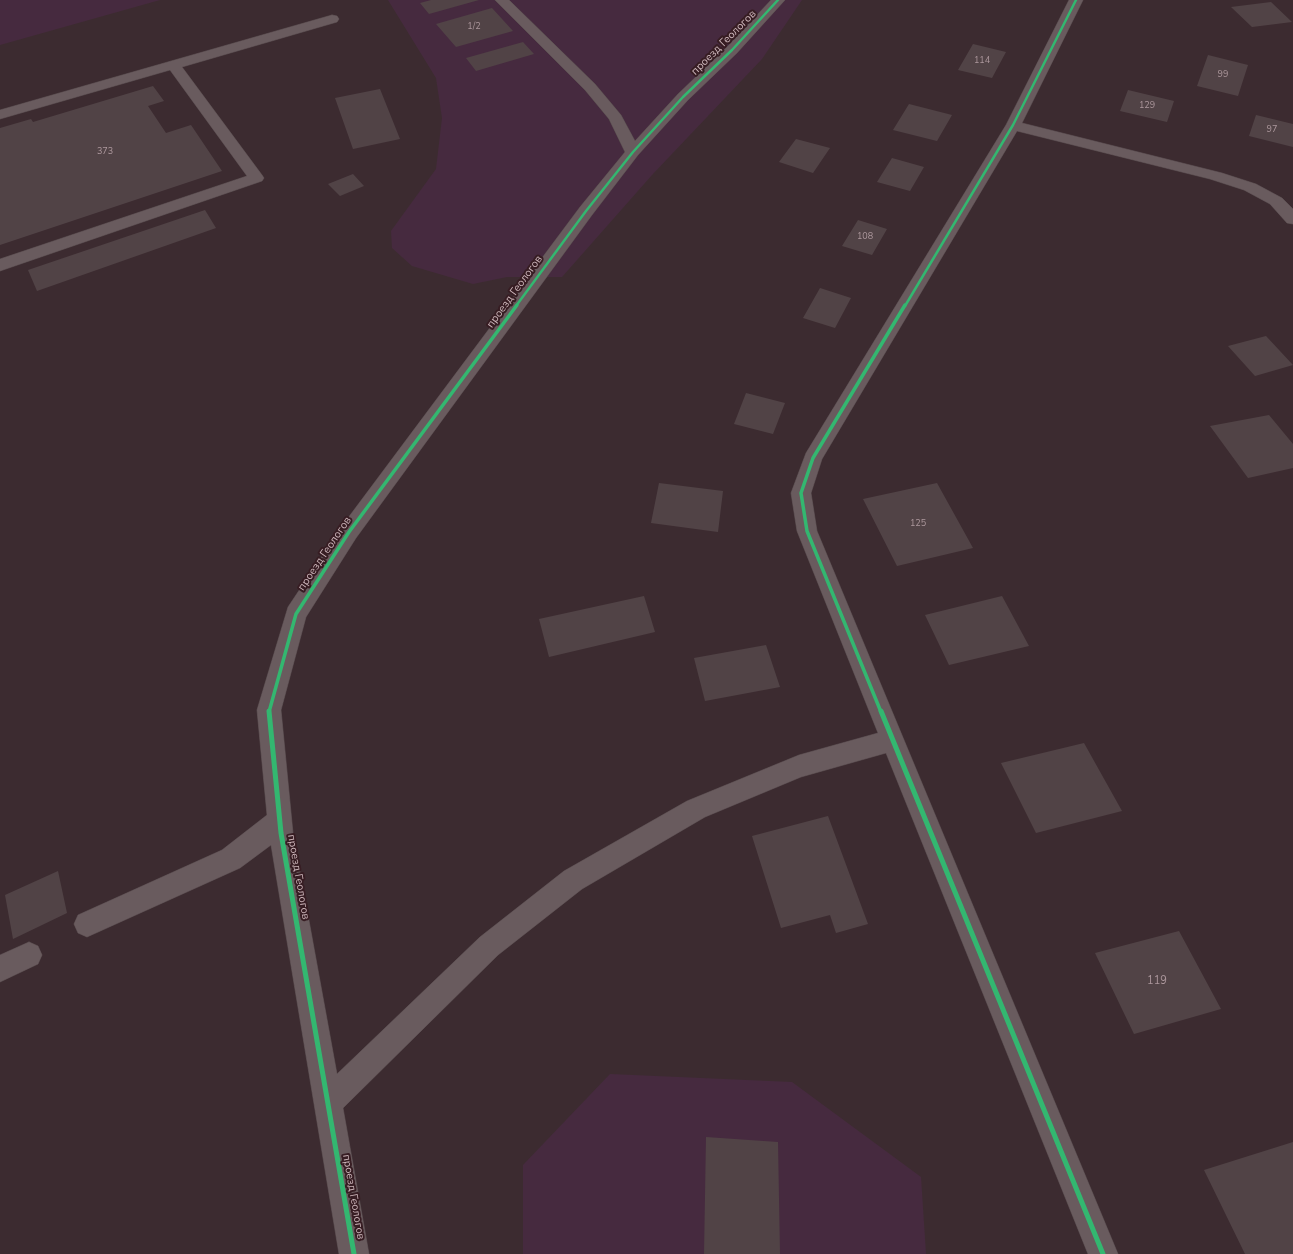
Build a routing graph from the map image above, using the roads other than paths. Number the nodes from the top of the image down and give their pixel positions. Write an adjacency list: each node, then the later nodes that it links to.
1 (502, 0): 8 (street)
2 (778, 0): 8 (street, проезд Геологов)
3 (1076, 0): 7 (street)
4 (332, 19): 5 (street)
5 (173, 65): 6 (street); 10 (street)
6 (0, 115)
7 (1013, 125): 9 (street); 11 (street)
8 (633, 152): 12 (street, проезд Геологов)
9 (1293, 219)
10 (0, 265)
11 (892, 740): 16 (street); 18 (street)
12 (280, 820): 13 (street); 16 (street, проезд Геологов)
13 (87, 924)
14 (29, 955): 15 (street)
15 (0, 969)
16 (328, 1102): 17 (street, проезд Геологов)
17 (354, 1254)
18 (1103, 1254)

